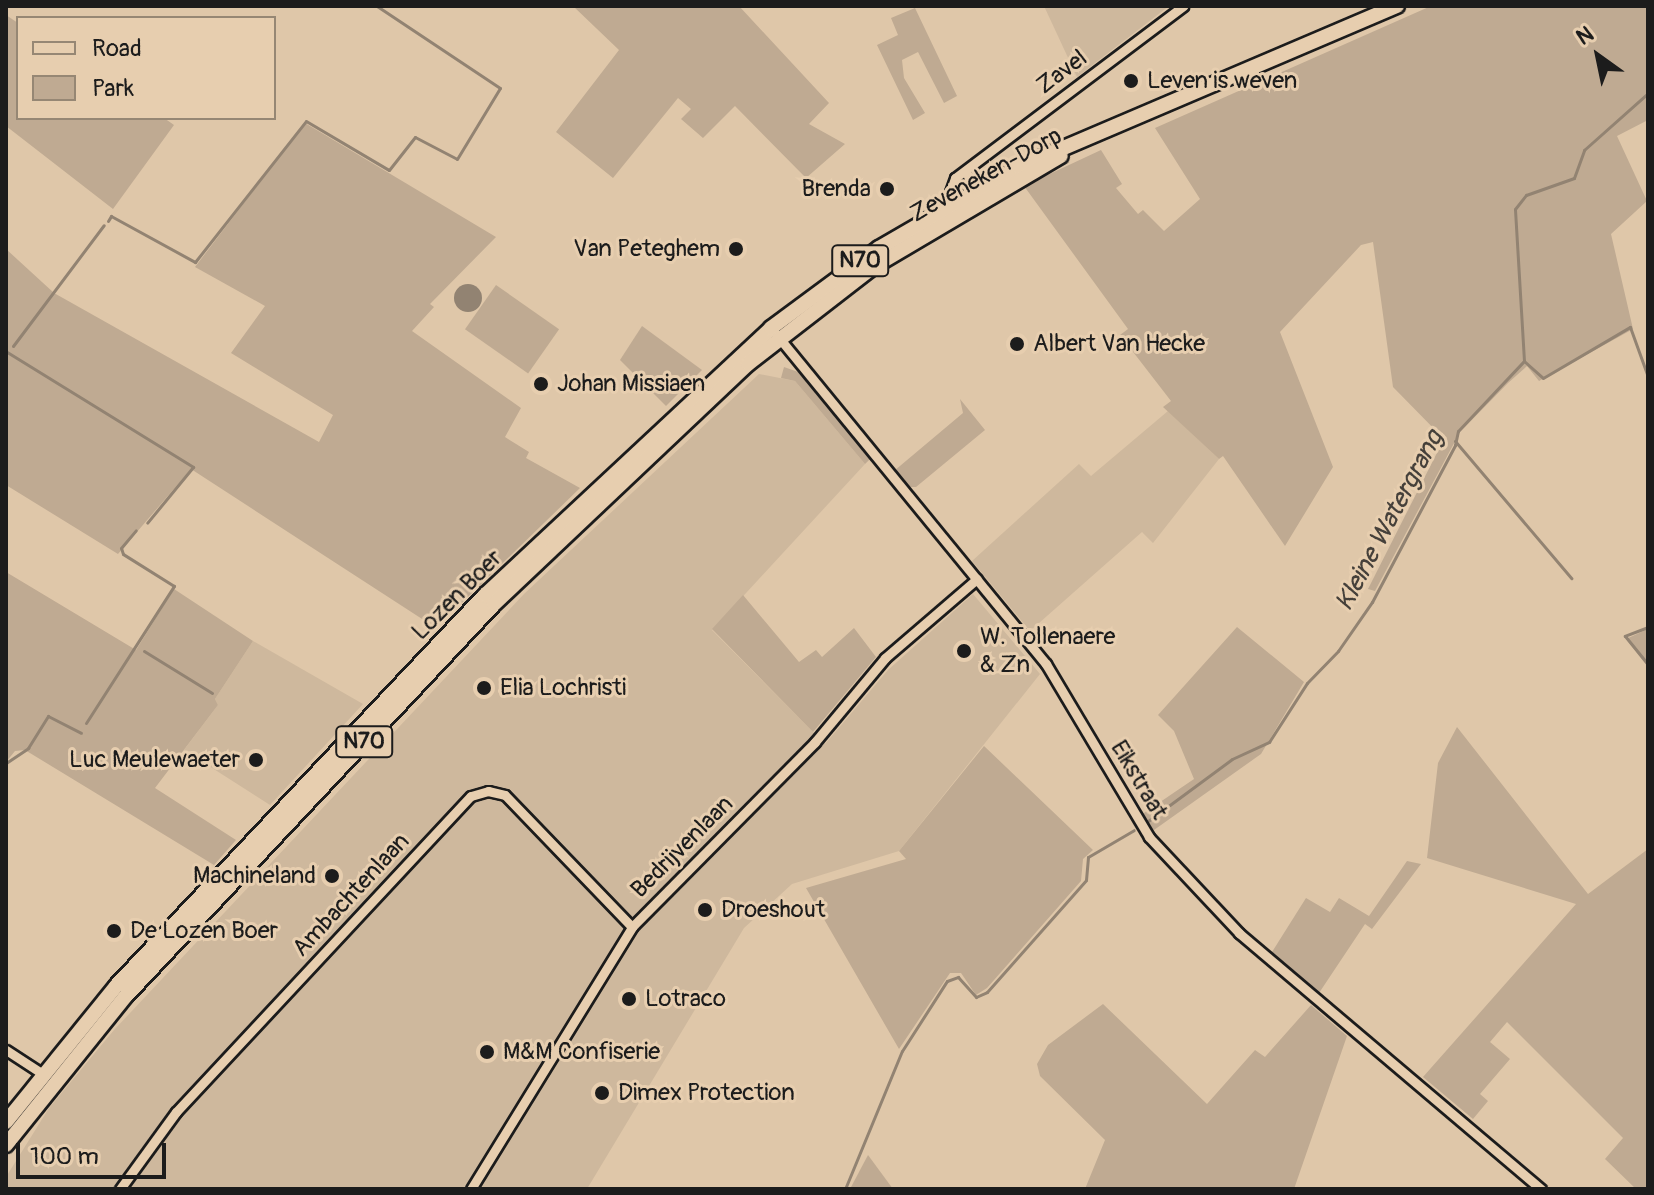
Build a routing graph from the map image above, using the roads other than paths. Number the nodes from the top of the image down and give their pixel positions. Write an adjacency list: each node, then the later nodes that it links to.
1 (1183, 6): 3 (street, Zavel)
2 (1397, 6): 4 (main road, Zeveneken-Dorp / N70)
3 (966, 171): 4 (street); 5 (street)
4 (976, 196): 5 (main road, Zeveneken-Dorp / N70)
5 (956, 208): 6 (main road, Zeveneken-Dorp / N70)
6 (775, 333): 7 (street, Eikstraat); 10 (main road, Lozen Boer / N70); 12 (main road, Lozen Boer / N70)
7 (977, 579): 8 (street, Bedrijvenlaan); 15 (street, Eikstraat)
8 (632, 927): 13 (street, Ambachtenlaan); 14 (street, Bedrijvenlaan)
9 (6, 1050): 10 (street)
10 (43, 1074): 11 (main road, N70)
11 (6, 1122)
12 (6, 1145)
13 (120, 1189)
14 (471, 1189)
15 (1541, 1189)

